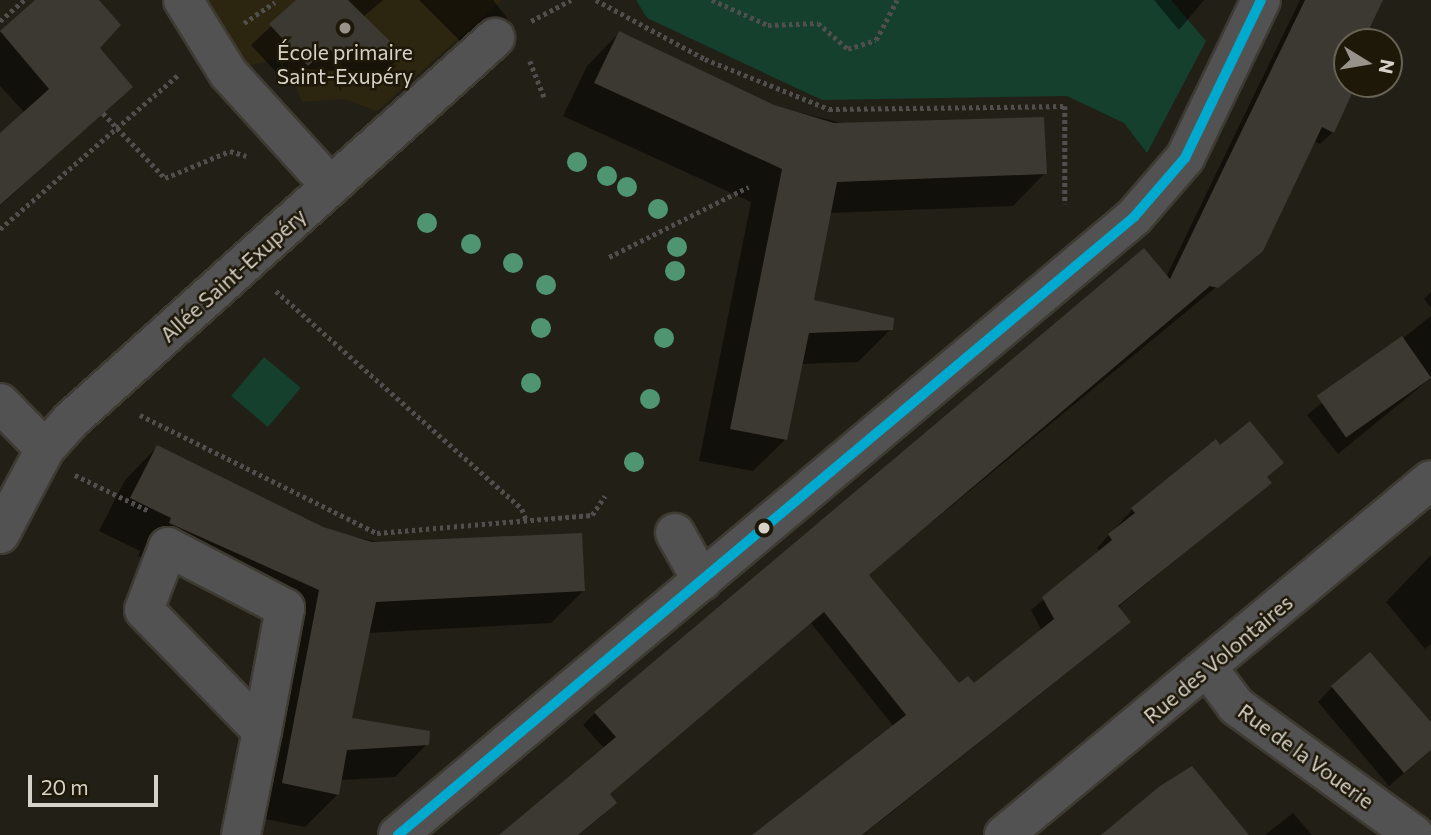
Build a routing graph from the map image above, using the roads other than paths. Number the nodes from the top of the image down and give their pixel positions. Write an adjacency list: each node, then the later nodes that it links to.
1 (183, 0): 4 (street)
2 (1261, 0): 10 (street)
3 (495, 38): 4 (street, Allée Saint-Exupéry)
4 (331, 186): 6 (street, Allée Saint-Exupéry)
5 (0, 402): 6 (street)
6 (43, 453): 9 (street, Allée Saint-Exupéry)
7 (1431, 480): 11 (street, Rue des Volontaires)
8 (675, 533): 10 (street)
9 (0, 534)
10 (702, 581): 14 (street)
11 (1208, 668): 15 (street, Rue des Volontaires); 16 (street, Rue de la Vouerie)
12 (262, 730): 12 (street); 13 (street)
13 (241, 835)
14 (398, 835)
15 (1004, 835)
16 (1414, 835)

